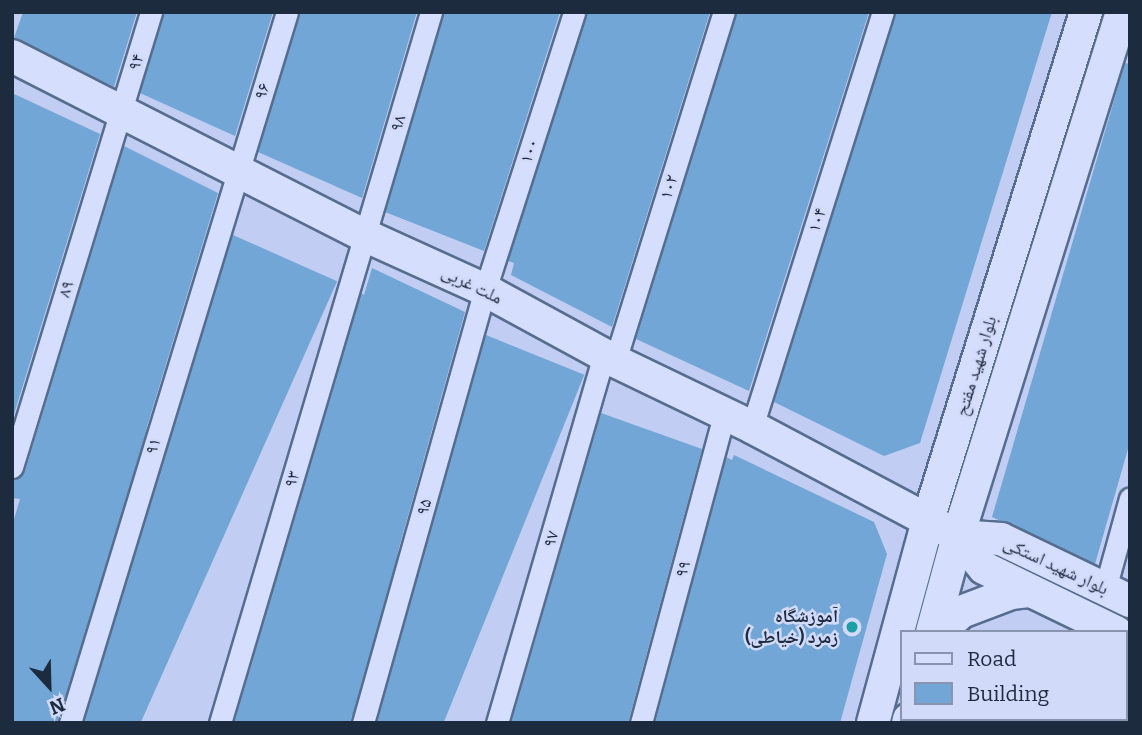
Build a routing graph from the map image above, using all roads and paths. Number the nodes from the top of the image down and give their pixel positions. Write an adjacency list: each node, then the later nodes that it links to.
1 (151, 12): 10 (street, ۹۴)
2 (286, 12): 11 (street, ۹۶)
3 (431, 12): 12 (street, ۹۸)
4 (574, 12): 13 (street, ۱۰۰)
5 (724, 12): 14 (street, ۱۰۲)
6 (883, 12): 15 (street, ۱۰۴)
7 (1086, 12): 18 (main road, بلوار شهید مفتح)
8 (1123, 28): 19 (main road, بلوار شهید مفتح)
9 (12, 56): 10 (main road, ملت غربی)
10 (120, 111): 11 (main road, ملت غربی); 16 (street, ۸۹)
11 (237, 170): 12 (main road, ملت غربی); 25 (street, ۹۱)
12 (364, 234): 13 (main road, ملت غربی); 26 (street, ۹۳)
13 (485, 290): 14 (main road, ملت غربی); 27 (street, ۹۵)
14 (609, 358): 15 (main road, ملت غربی); 28 (street, ۹۷)
15 (738, 422): 18 (main road, ملت غربی); 29 (street, ۹۹)
16 (12, 467)
17 (1130, 498): 21 (street)
18 (928, 520): 19 (main road, ملت غربی); 30 (main road, بلوار شهید مفتح)
19 (958, 536): 20 (main road, بلوار شهید استکی); 21 (main road, بلوار شهید استکی); 23 (main road, بلوار شهید مفتح)
20 (1031, 591): 22 (main road, بلوار شهید استکی); 24 (main road)
21 (1117, 595)
22 (1102, 629)
23 (934, 630)
24 (941, 630)
25 (70, 723)
26 (220, 723)
27 (363, 723)
28 (497, 723)
29 (641, 723)
30 (873, 723)

